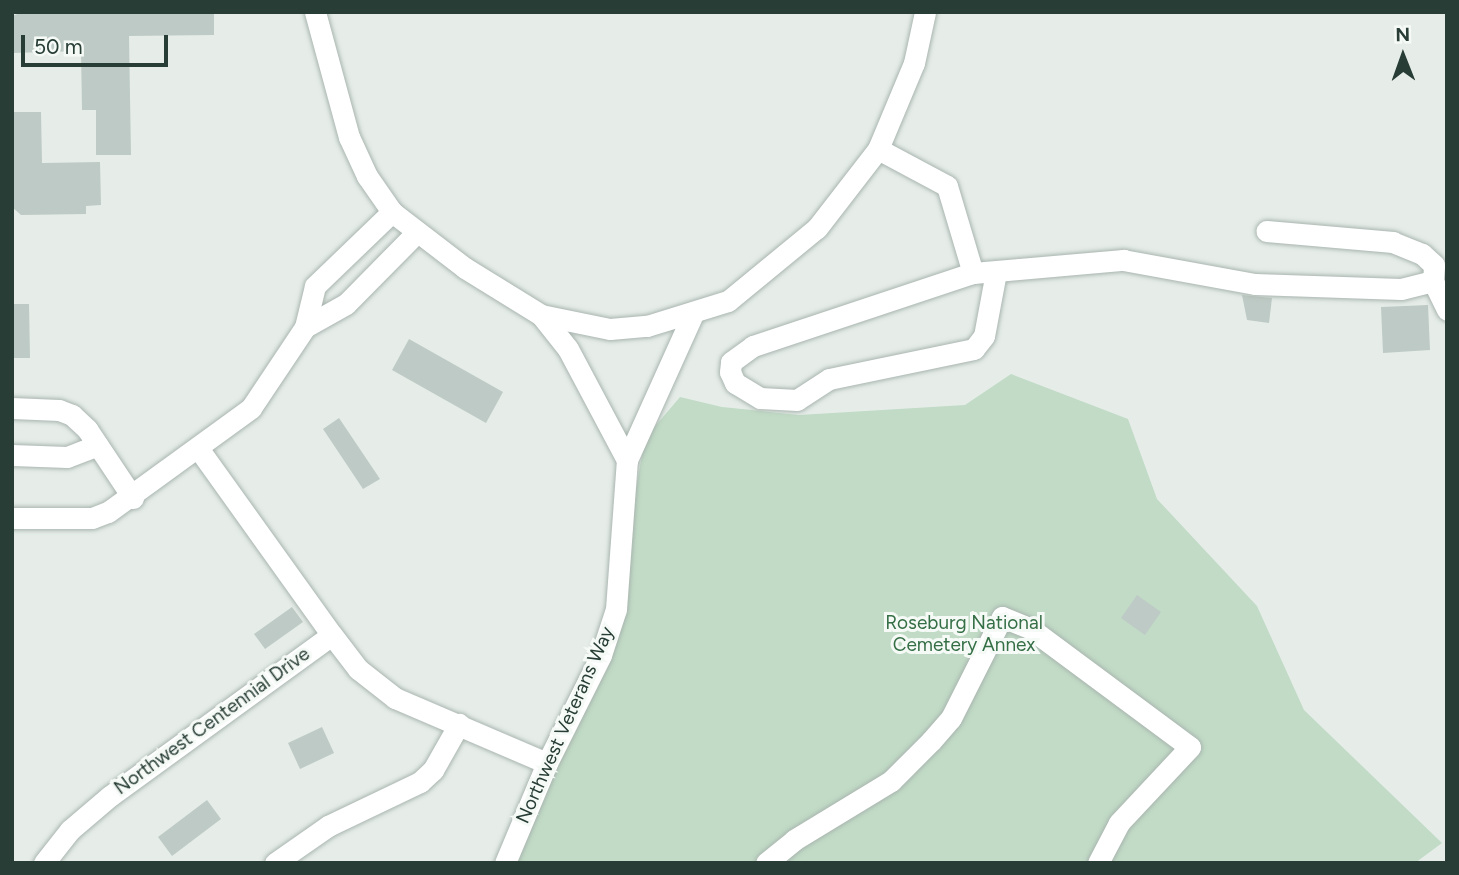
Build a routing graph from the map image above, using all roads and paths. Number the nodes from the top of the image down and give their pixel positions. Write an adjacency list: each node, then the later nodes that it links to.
1 (315, 12): 4 (street)
2 (925, 12): 3 (street)
3 (878, 149): 8 (street); 11 (street)
4 (392, 212): 5 (street); 13 (street)
5 (417, 232): 12 (street); 13 (street)
6 (1266, 232): 9 (street)
7 (996, 272): 8 (street); 8 (street); 9 (street)
8 (973, 273)
9 (1433, 281): 10 (street)
10 (1447, 310)
11 (693, 314): 12 (street); 18 (street, Northwest Veterans Way)
12 (541, 316): 18 (street)
13 (305, 327): 16 (street)
14 (12, 408): 15 (street)
15 (98, 445): 17 (street); 19 (street)
16 (198, 448): 19 (street); 21 (street)
17 (12, 455)
18 (627, 460): 23 (street, Northwest Veterans Way)
19 (133, 498): 20 (street)
20 (12, 518)
21 (332, 635): 22 (street); 24 (street, Northwest Centennial Drive)
22 (458, 724): 23 (street); 25 (street)
23 (547, 763): 26 (street, Northwest Veterans Way)
24 (44, 863)
25 (275, 863)
26 (505, 863)
27 (766, 863): 28 (street)
28 (1098, 863)

